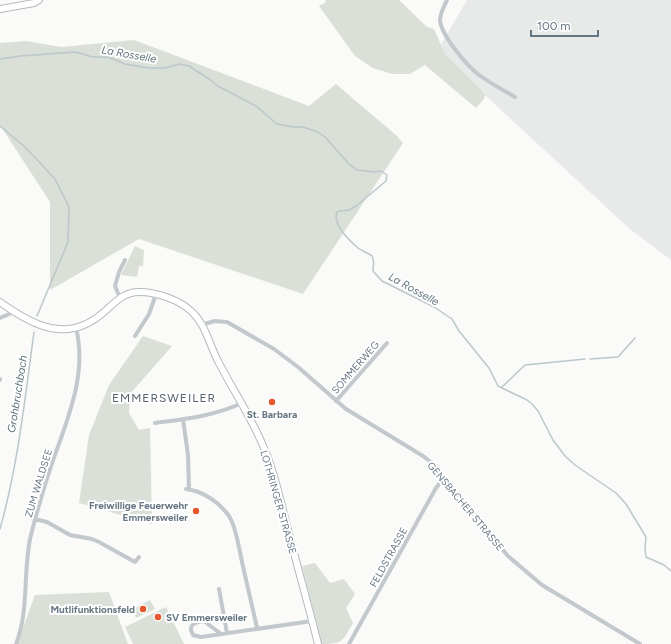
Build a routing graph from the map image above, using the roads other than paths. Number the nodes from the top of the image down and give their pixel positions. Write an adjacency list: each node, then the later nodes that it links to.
1 (39, 0): 3 (main road)
2 (447, 0): 4 (street)
3 (0, 8)
4 (515, 98)
5 (126, 260): 7 (street)
6 (156, 294): 7 (main road); 11 (main road); 13 (street)
7 (120, 298): 12 (main road)
8 (0, 302): 9 (main road)
9 (14, 312): 10 (street); 12 (main road)
10 (0, 318)
11 (201, 325): 15 (street, GENSBACHER STRASSE); 16 (main road, LOTHRINGER STRASSE)
12 (76, 328): 20 (street, ZUM WALDSEE)
13 (135, 336)
14 (387, 343): 15 (street, SOMMERWEG)
15 (336, 401): 19 (street, GENSBACHER STRASSE)
16 (242, 403): 17 (street); 25 (main road, LOTHRINGER STRASSE)
17 (183, 419): 18 (street); 26 (street)
18 (155, 423)
19 (443, 479): 31 (street, FELDSTRASSE); 32 (street, GENSBACHER STRASSE)
20 (35, 519): 21 (street); 29 (street, ZUM WALDSEE)
21 (139, 557)
22 (219, 589): 23 (street)
23 (224, 617): 24 (street); 27 (street)
24 (204, 620): 28 (street); 28 (street)
25 (312, 621): 26 (street); 30 (main road, LOTHRINGER STRASSE)
26 (257, 628): 27 (street)
27 (227, 633): 28 (street)
28 (221, 634)
29 (16, 644)
30 (318, 644)
31 (348, 644)
32 (640, 644)

